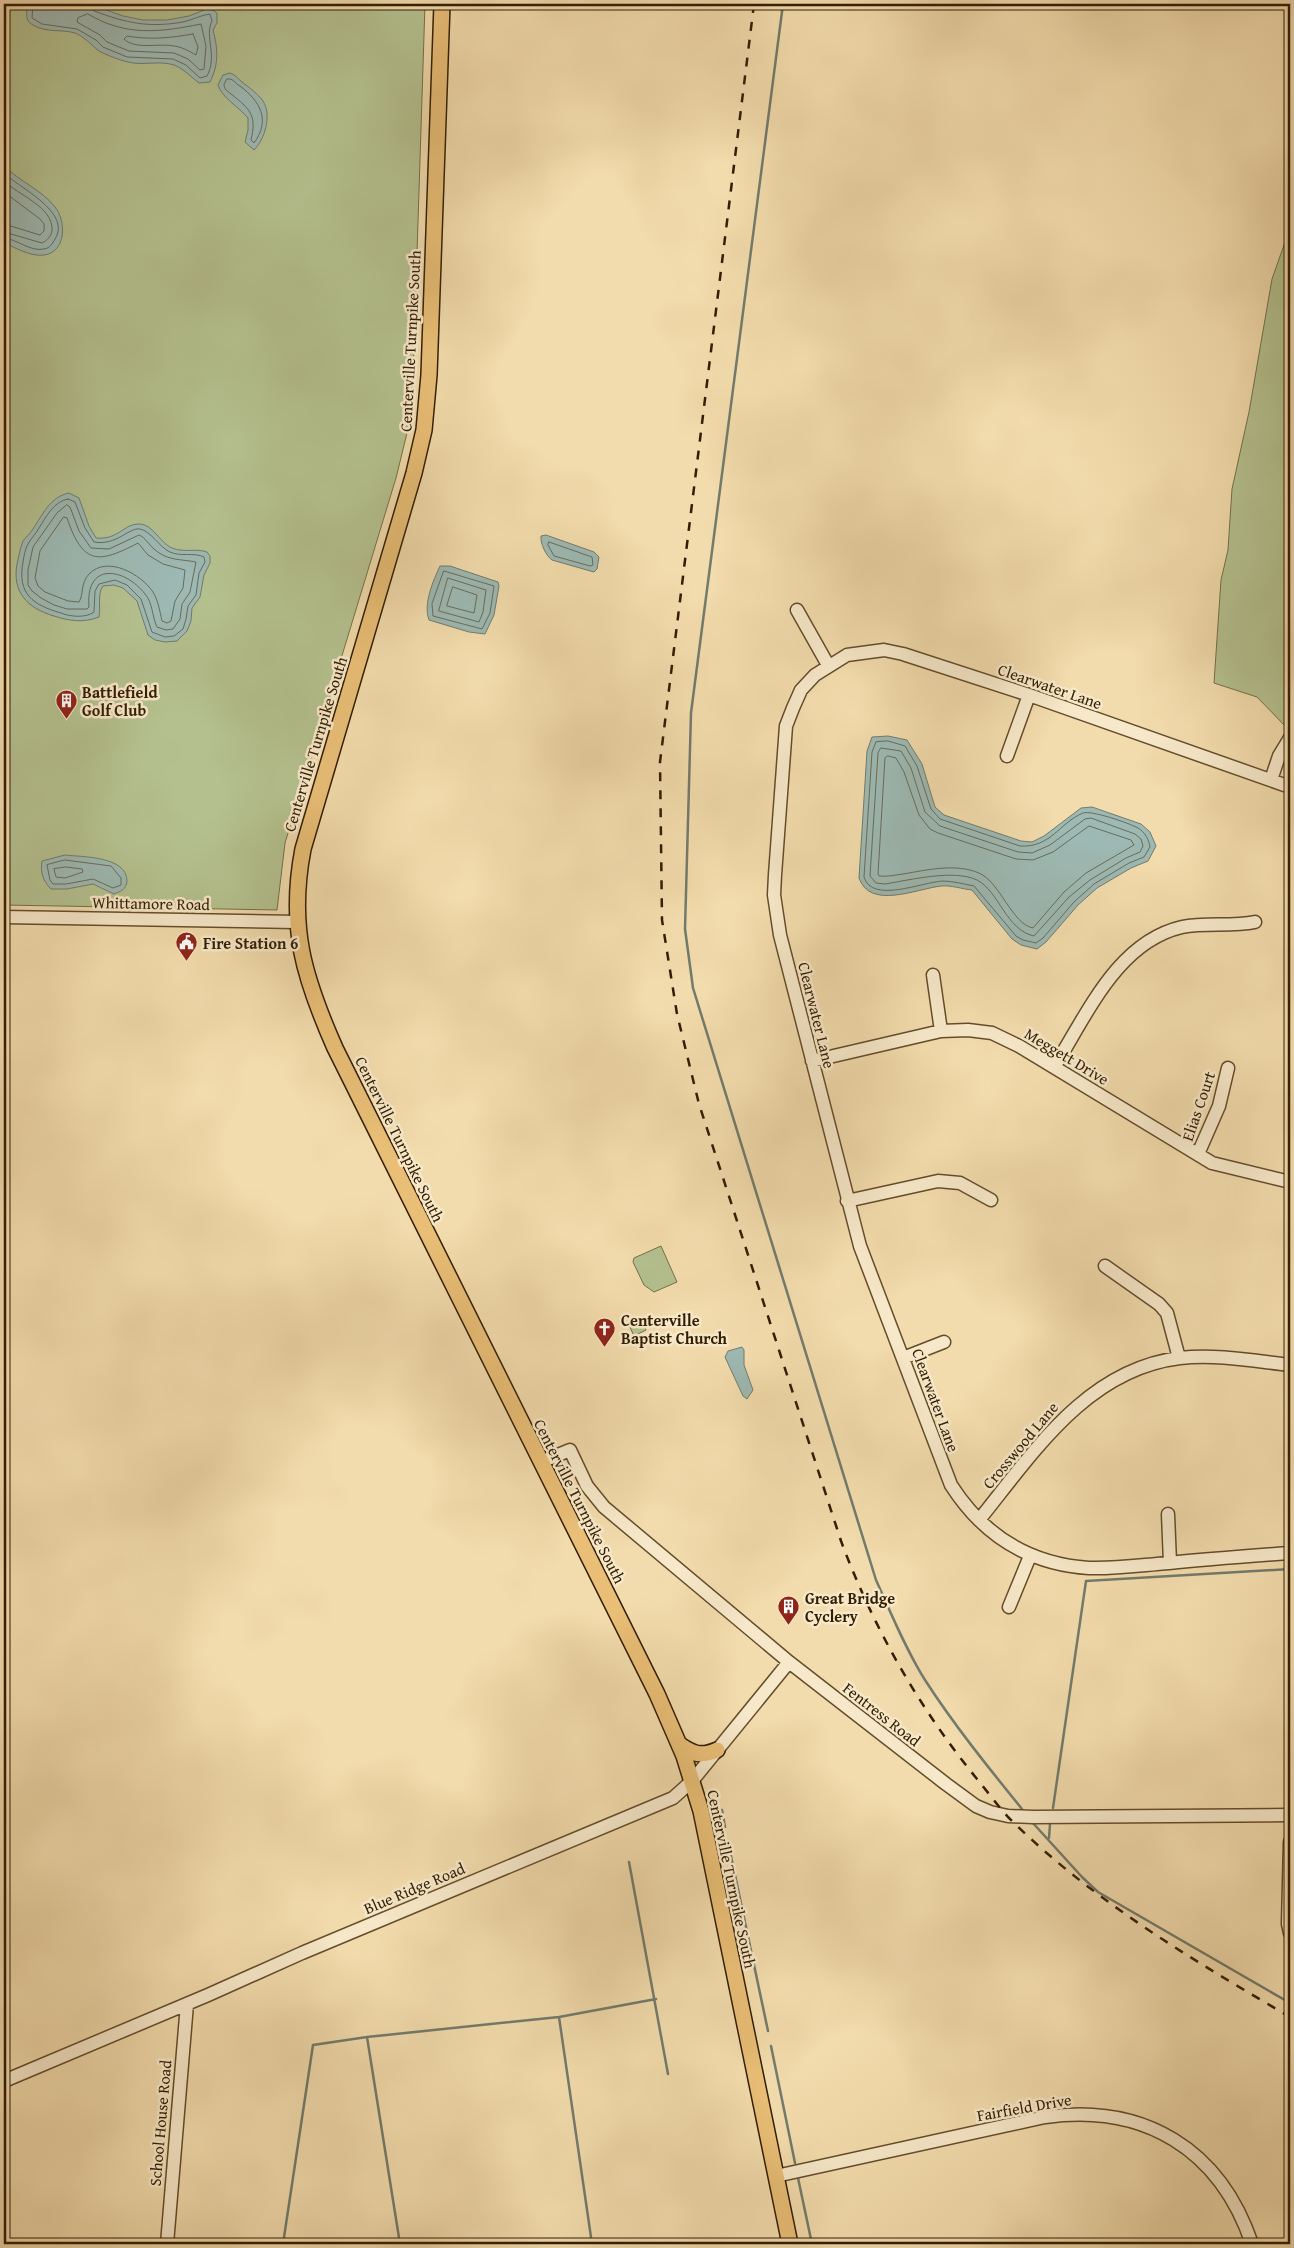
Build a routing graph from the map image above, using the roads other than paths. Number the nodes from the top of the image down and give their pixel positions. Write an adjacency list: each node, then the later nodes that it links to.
1 (442, 4): 10 (main road, Centerville Turnpike South)
2 (797, 610): 3 (street)
3 (828, 665): 4 (street, Clearwater Lane); 14 (street, Clearwater Lane)
4 (1028, 695): 6 (street); 7 (street, Clearwater Lane)
5 (1290, 738): 7 (street)
6 (1007, 756)
7 (1271, 780): 8 (street, Clearwater Lane)
8 (1290, 787)
9 (4, 917): 10 (street, Whittamore Road)
10 (297, 922): 26 (main road, Centerville Turnpike South)
11 (1255, 922): 15 (street)
12 (933, 975): 13 (street)
13 (941, 1031): 14 (street, Meggett Drive); 15 (street, Meggett Drive)
14 (812, 1061): 20 (street, Clearwater Lane)
15 (1054, 1067): 17 (street, Meggett Drive)
16 (1228, 1068): 17 (street, Elias Court)
17 (1198, 1154): 18 (street, Meggett Drive)
18 (1290, 1182)
19 (991, 1200): 20 (street)
20 (848, 1201): 23 (street, Clearwater Lane)
21 (1105, 1266): 24 (street)
22 (944, 1342): 23 (street)
23 (903, 1358): 28 (street, Clearwater Lane)
24 (1179, 1358): 25 (street, Crosswood Lane); 28 (street, Crosswood Lane)
25 (1290, 1365)
26 (541, 1462): 33 (street, Fentress Road); 34 (main road, Centerville Turnpike South)
27 (1168, 1514): 31 (street)
28 (979, 1520): 30 (street, Clearwater Lane)
29 (1290, 1553): 31 (street, Clearwater Lane)
30 (1030, 1556): 31 (street, Clearwater Lane); 32 (street)
31 (1170, 1562)
32 (1008, 1607)
33 (789, 1662): 35 (street, Blue Ridge Road); 37 (street, Fentress Road)
34 (680, 1745): 35 (main road); 36 (main road, Centerville Turnpike South)
35 (717, 1750): 36 (street, Blue Ridge Road)
36 (692, 1781): 40 (street, Blue Ridge Road); 42 (main road, Centerville Turnpike South)
37 (1290, 1815)
38 (1290, 1842): 39 (street)
39 (1290, 1933)
40 (187, 2004): 41 (street, Blue Ridge Road); 43 (street, School House Road)
41 (4, 2081)
42 (776, 2176): 44 (main road, Centerville Turnpike South); 45 (street, Fairfield Drive)
43 (167, 2244)
44 (790, 2244)
45 (1252, 2244)

